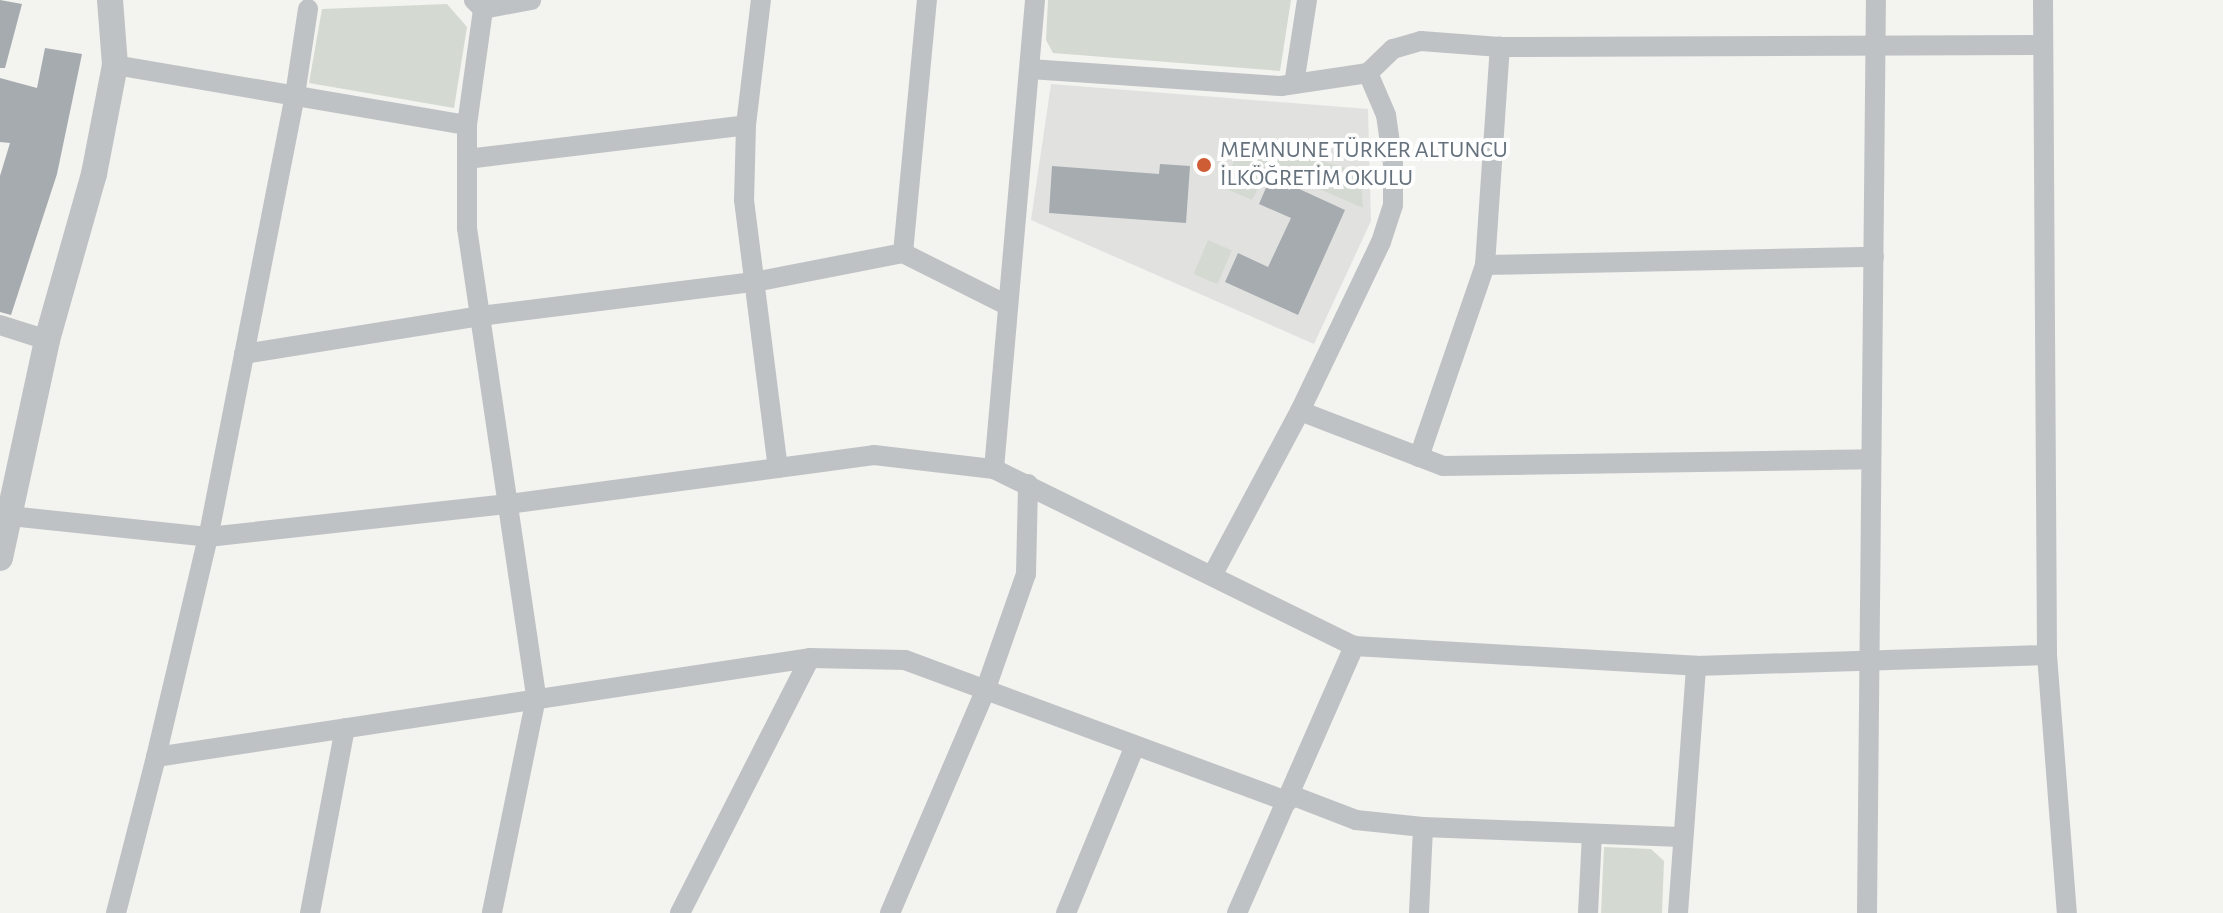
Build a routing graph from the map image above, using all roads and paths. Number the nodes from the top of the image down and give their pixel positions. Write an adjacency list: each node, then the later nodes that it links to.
1 (110, 0): 14 (street)
2 (531, 0): 9 (street)
3 (761, 0): 20 (street)
4 (927, 0): 22 (street)
5 (1035, 0): 15 (street)
6 (1307, 0): 17 (street)
7 (1876, 0): 13 (street)
8 (2043, 0): 11 (street)
9 (478, 5): 19 (street)
10 (308, 9): 18 (street)
11 (2043, 45): 13 (street); 43 (street)
12 (1500, 47): 13 (street); 16 (street); 24 (street)
13 (1876, 48): 23 (street)
14 (115, 65): 18 (street); 29 (street)
15 (1030, 69): 17 (street); 26 (street)
16 (1368, 73): 17 (street); 31 (street)
17 (1294, 84)
18 (295, 95): 19 (street); 30 (street)
19 (467, 125): 21 (street)
20 (746, 125): 21 (street); 25 (street)
21 (467, 159): 27 (street)
22 (903, 253): 25 (street); 26 (street)
23 (1874, 257): 24 (street); 33 (street)
24 (1485, 265): 32 (street)
25 (754, 282): 27 (street); 34 (street)
26 (1007, 305): 35 (street)
27 (480, 316): 30 (street); 37 (street)
28 (0, 325): 29 (street)
29 (47, 340): 38 (street)
30 (244, 354): 39 (street)
31 (1300, 411): 32 (street); 41 (street)
32 (1419, 457): 33 (street)
33 (1871, 459): 45 (street)
34 (778, 468): 35 (street); 37 (street)
35 (994, 469): 36 (street)
36 (1028, 484): 41 (street); 47 (street)
37 (508, 504): 39 (street); 48 (street)
38 (4, 516): 39 (street); 40 (street)
39 (208, 537): 51 (street)
40 (0, 558)
41 (1213, 574): 42 (street)
42 (1354, 646): 46 (street); 52 (street)
43 (2047, 655): 45 (street); 67 (street)
44 (810, 658): 47 (street); 48 (street); 59 (street)
45 (1869, 661): 46 (street); 66 (street)
46 (1696, 666): 55 (street)
47 (985, 691): 50 (street); 60 (street)
48 (536, 698): 49 (street); 58 (street)
49 (345, 728): 51 (street); 57 (street)
50 (1135, 746): 52 (street); 61 (street)
51 (156, 757): 56 (street)
52 (1289, 798): 53 (street); 62 (street)
53 (1423, 827): 54 (street); 63 (street)
54 (1592, 834): 55 (street); 64 (street)
55 (1681, 837): 65 (street)
56 (116, 913)
57 (310, 913)
58 (492, 913)
59 (680, 913)
60 (890, 913)
61 (1066, 913)
62 (1237, 913)
63 (1419, 913)
64 (1588, 913)
65 (1678, 913)
66 (1867, 913)
67 (2067, 913)

